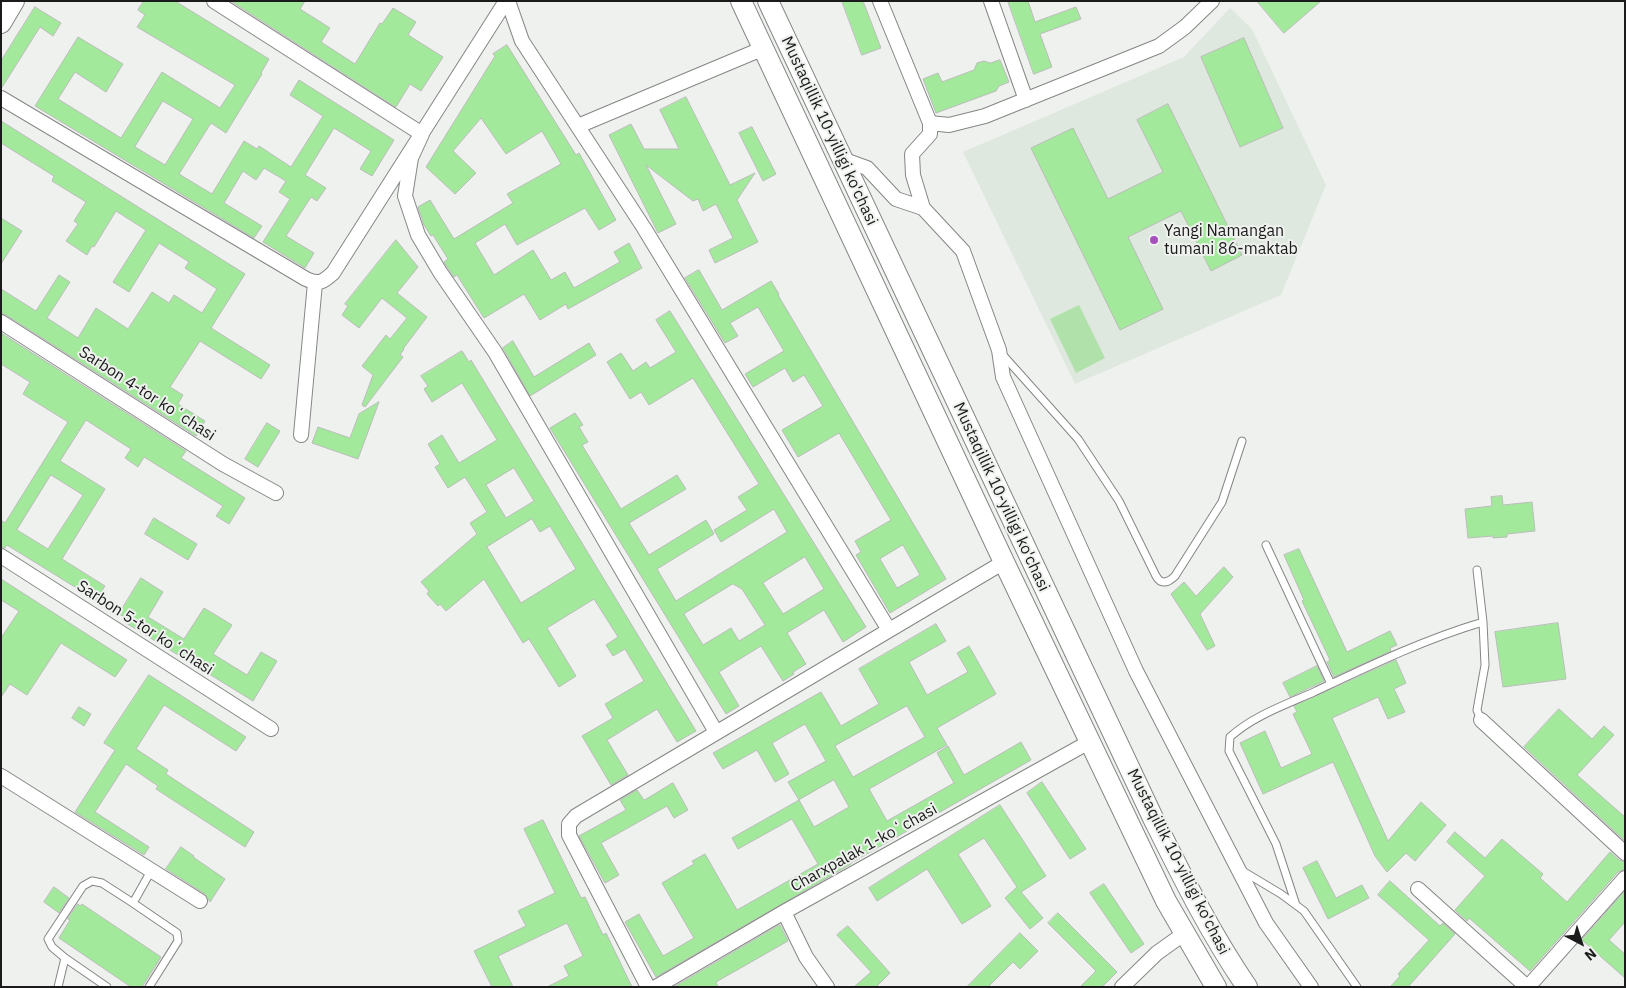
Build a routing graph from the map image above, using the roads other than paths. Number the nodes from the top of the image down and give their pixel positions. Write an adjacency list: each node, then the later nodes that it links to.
1 (14, 1): 9 (main road)
2 (214, 1): 15 (street)
3 (507, 1): 14 (street); 15 (street)
4 (741, 1): 10 (main road, Mustaqillik 10-yilligi ko'chasi)
5 (768, 1): 16 (main road, Mustaqillik 10-yilligi ko'chasi)
6 (880, 1): 13 (street)
7 (992, 1): 12 (street)
8 (1212, 1): 12 (street)
9 (1, 23)
10 (764, 48): 14 (street); 26 (main road, Mustaqillik 10-yilligi ko'chasi)
11 (1, 98): 18 (street)
12 (1026, 100): 13 (street)
13 (930, 123): 17 (street)
14 (578, 126): 29 (street)
15 (422, 134): 18 (street); 33 (street)
16 (842, 159): 17 (street); 55 (main road, Mustaqillik 10-yilligi ko'chasi)
17 (923, 208): 20 (street)
18 (315, 283): 21 (street)
19 (1, 322): 23 (street, Sarbon 4-tor koʻchasi)
20 (999, 350): 22 (lane); 37 (street)
21 (301, 435)
22 (1242, 442)
23 (276, 493)
24 (1266, 545): 30 (lane)
25 (1, 556): 32 (street, Sarbon 5-tor koʻchasi)
26 (1004, 562): 29 (street); 34 (main road, Mustaqillik 10-yilligi ko'chasi)
27 (1477, 570): 28 (lane)
28 (1484, 622): 30 (lane); 31 (lane)
29 (890, 630): 33 (street)
30 (1331, 684): 43 (lane)
31 (1482, 720): 36 (street)
32 (271, 729)
33 (716, 732): 50 (street)
34 (1091, 741): 44 (street, Charxpalak 1-koʻchasi); 45 (main road, Mustaqillik 10-yilligi ko'chasi)
35 (1, 776): 38 (street)
36 (1625, 853)
37 (1238, 868): 43 (lane); 56 (street)
38 (151, 871): 41 (street); 42 (lane)
39 (1625, 878): 58 (street)
40 (1418, 889): 58 (street)
41 (200, 902)
42 (133, 903): 46 (lane); 49 (lane)
43 (1296, 905): 57 (lane)
44 (784, 912): 51 (street, Charxpalak 1-koʻchasi); 52 (street)
45 (1185, 933): 53 (street); 54 (main road, Mustaqillik 10-yilligi ko'chasi)
46 (65, 958): 47 (lane); 48 (lane)
47 (58, 987)
48 (107, 987)
49 (149, 987)
50 (648, 987)
51 (656, 987)
52 (827, 987)
53 (1122, 987)
54 (1216, 987)
55 (1247, 987)
56 (1310, 987)
57 (1357, 987)
58 (1528, 987)

